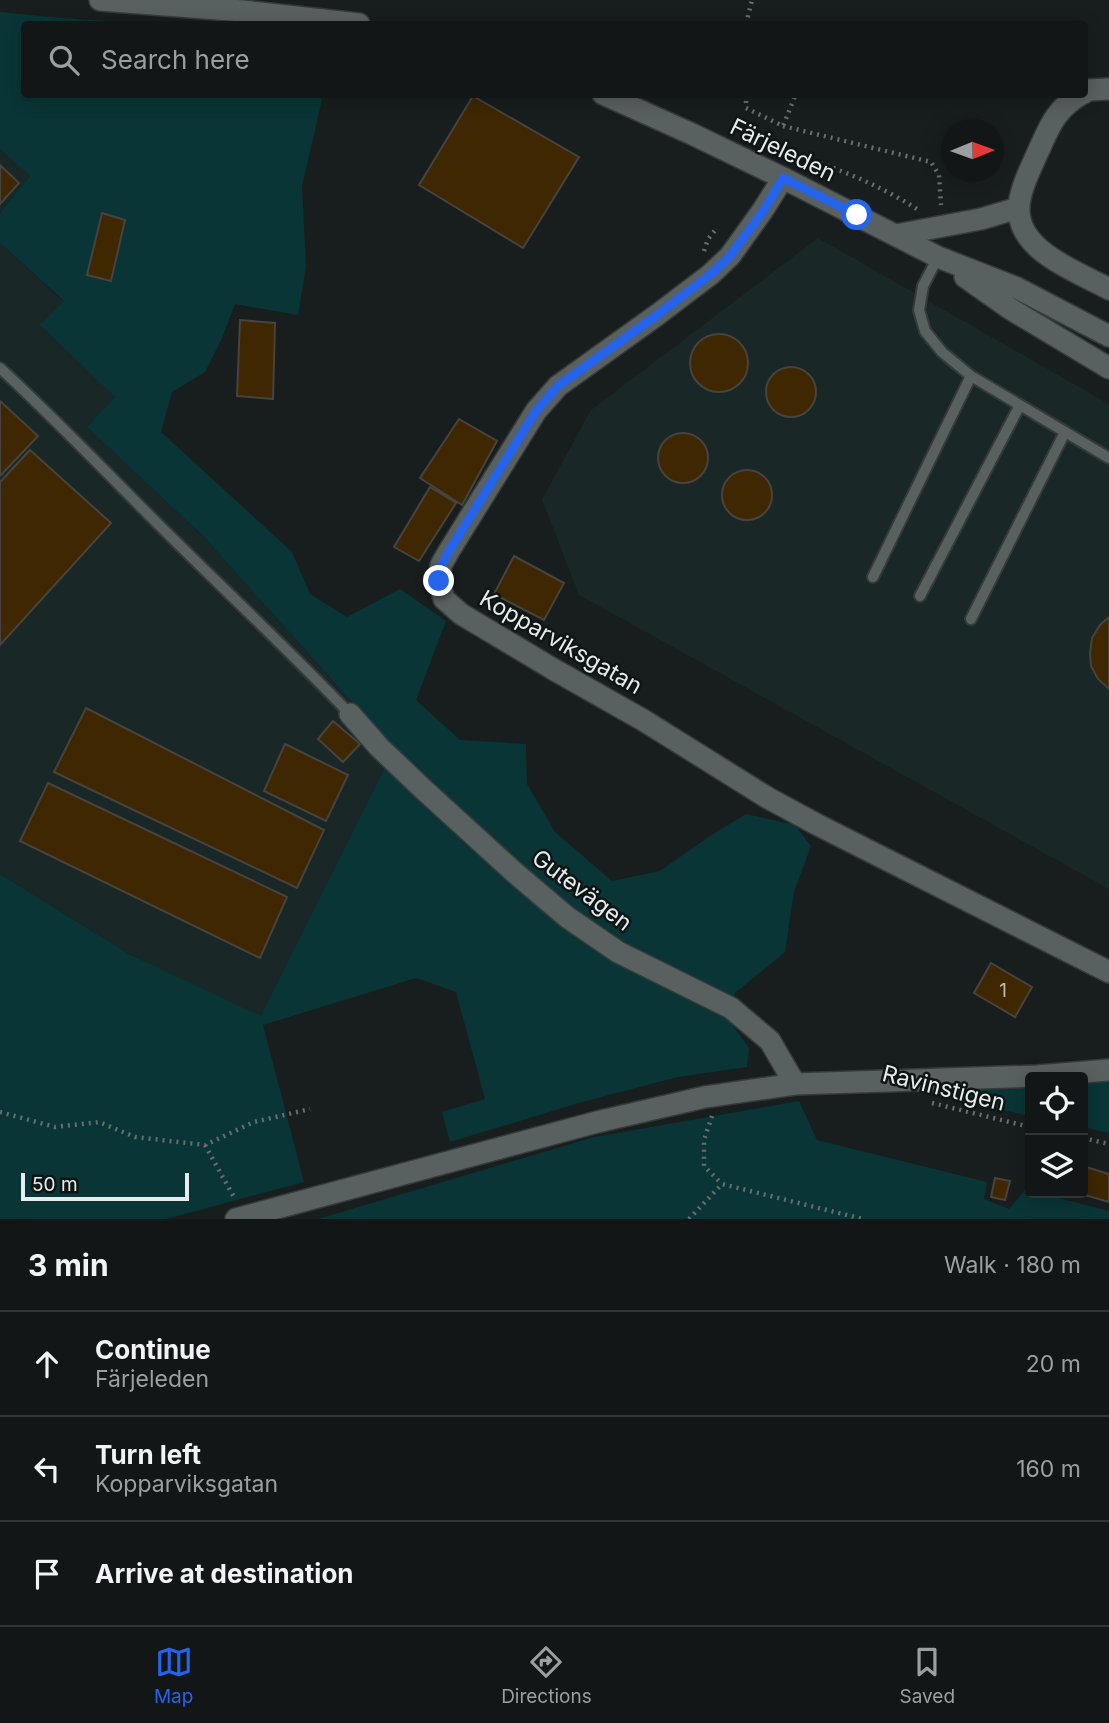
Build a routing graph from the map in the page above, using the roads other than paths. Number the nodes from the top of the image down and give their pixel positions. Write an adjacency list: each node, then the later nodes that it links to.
1 (100, 0): 2 (street)
2 (332, 21)
3 (1109, 89): 4 (street)
4 (1088, 90)
5 (612, 98): 7 (street, Färjeleden)
6 (1075, 98): 8 (street)
7 (783, 178): 9 (street, Färjeleden); 23 (street, Kopparviksgatan)
8 (1018, 208): 9 (street); 11 (street)
9 (896, 235): 10 (street, Färjeleden)
10 (938, 257): 12 (street, Färjeleden); 14 (street, Färjeleden); 15 (lane)
11 (1109, 289)
12 (1109, 336)
13 (0, 368): 22 (lane)
14 (1109, 368)
15 (971, 376): 16 (lane); 19 (lane)
16 (1020, 405): 17 (lane); 20 (lane)
17 (1065, 432): 18 (lane); 21 (lane)
18 (1109, 458)
19 (873, 577)
20 (920, 597)
21 (971, 618)
22 (350, 714): 25 (street, Gutevägen)
23 (1109, 972)
24 (1109, 1070): 25 (street)
25 (795, 1084): 26 (street)
26 (240, 1218)

